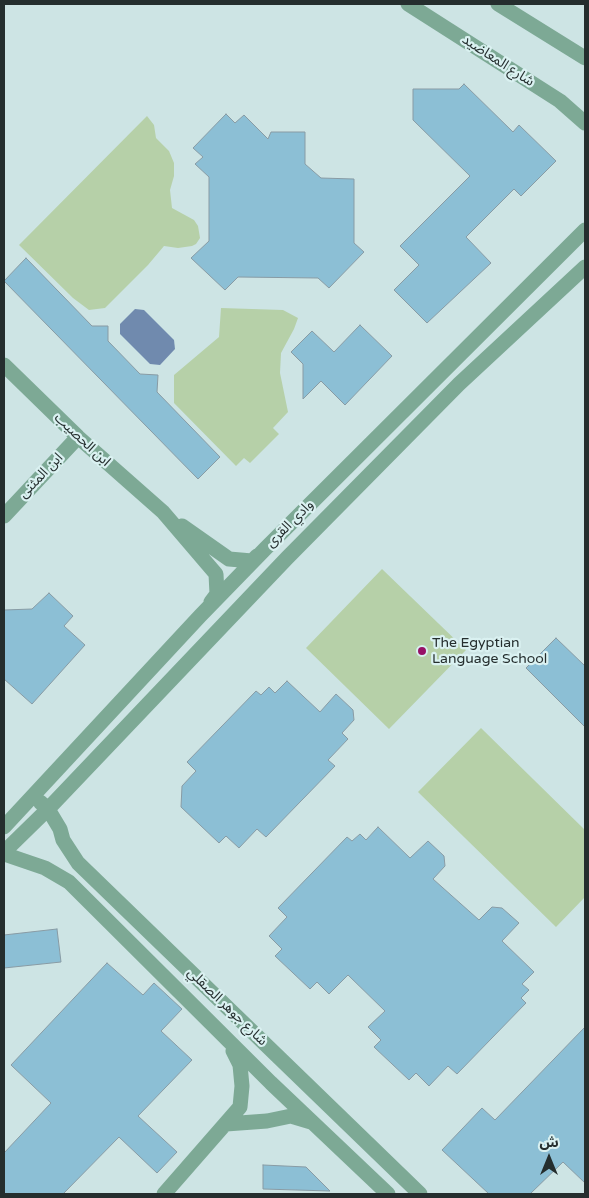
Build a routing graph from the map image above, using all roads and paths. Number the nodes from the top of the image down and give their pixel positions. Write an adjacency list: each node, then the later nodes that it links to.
1 (408, 4): 4 (street, شارع المعاضيد)
2 (498, 4): 3 (street)
3 (585, 58)
4 (585, 123)
5 (585, 230): 11 (street, وادي القرى)
6 (585, 267): 14 (street, وادي القرى)
7 (4, 365): 8 (street, ابن الحصيب)
8 (78, 437): 9 (street, ابن الحصيب); 10 (street, ابن المثنى)
9 (163, 512): 11 (street, ابن الحصيب); 12 (street, ابن الحصيب)
10 (4, 516)
11 (266, 548): 12 (street, وادي القرى)
12 (200, 616): 13 (street, وادي القرى)
13 (33, 796): 14 (street, شارع جوهر الصقلي); 15 (street, وادي القرى)
14 (48, 809): 16 (street, وادي القرى); 22 (street, شارع جوهر الصقلي)
15 (4, 828)
16 (4, 853): 17 (street, شارع جوهر الصقلي)
17 (229, 1042): 18 (street, شارع جوهر الصقلي); 19 (street)
18 (314, 1123): 19 (street); 21 (street, شارع جوهر الصقلي)
19 (226, 1124): 20 (street)
20 (164, 1194)
21 (388, 1194)
22 (420, 1194)

